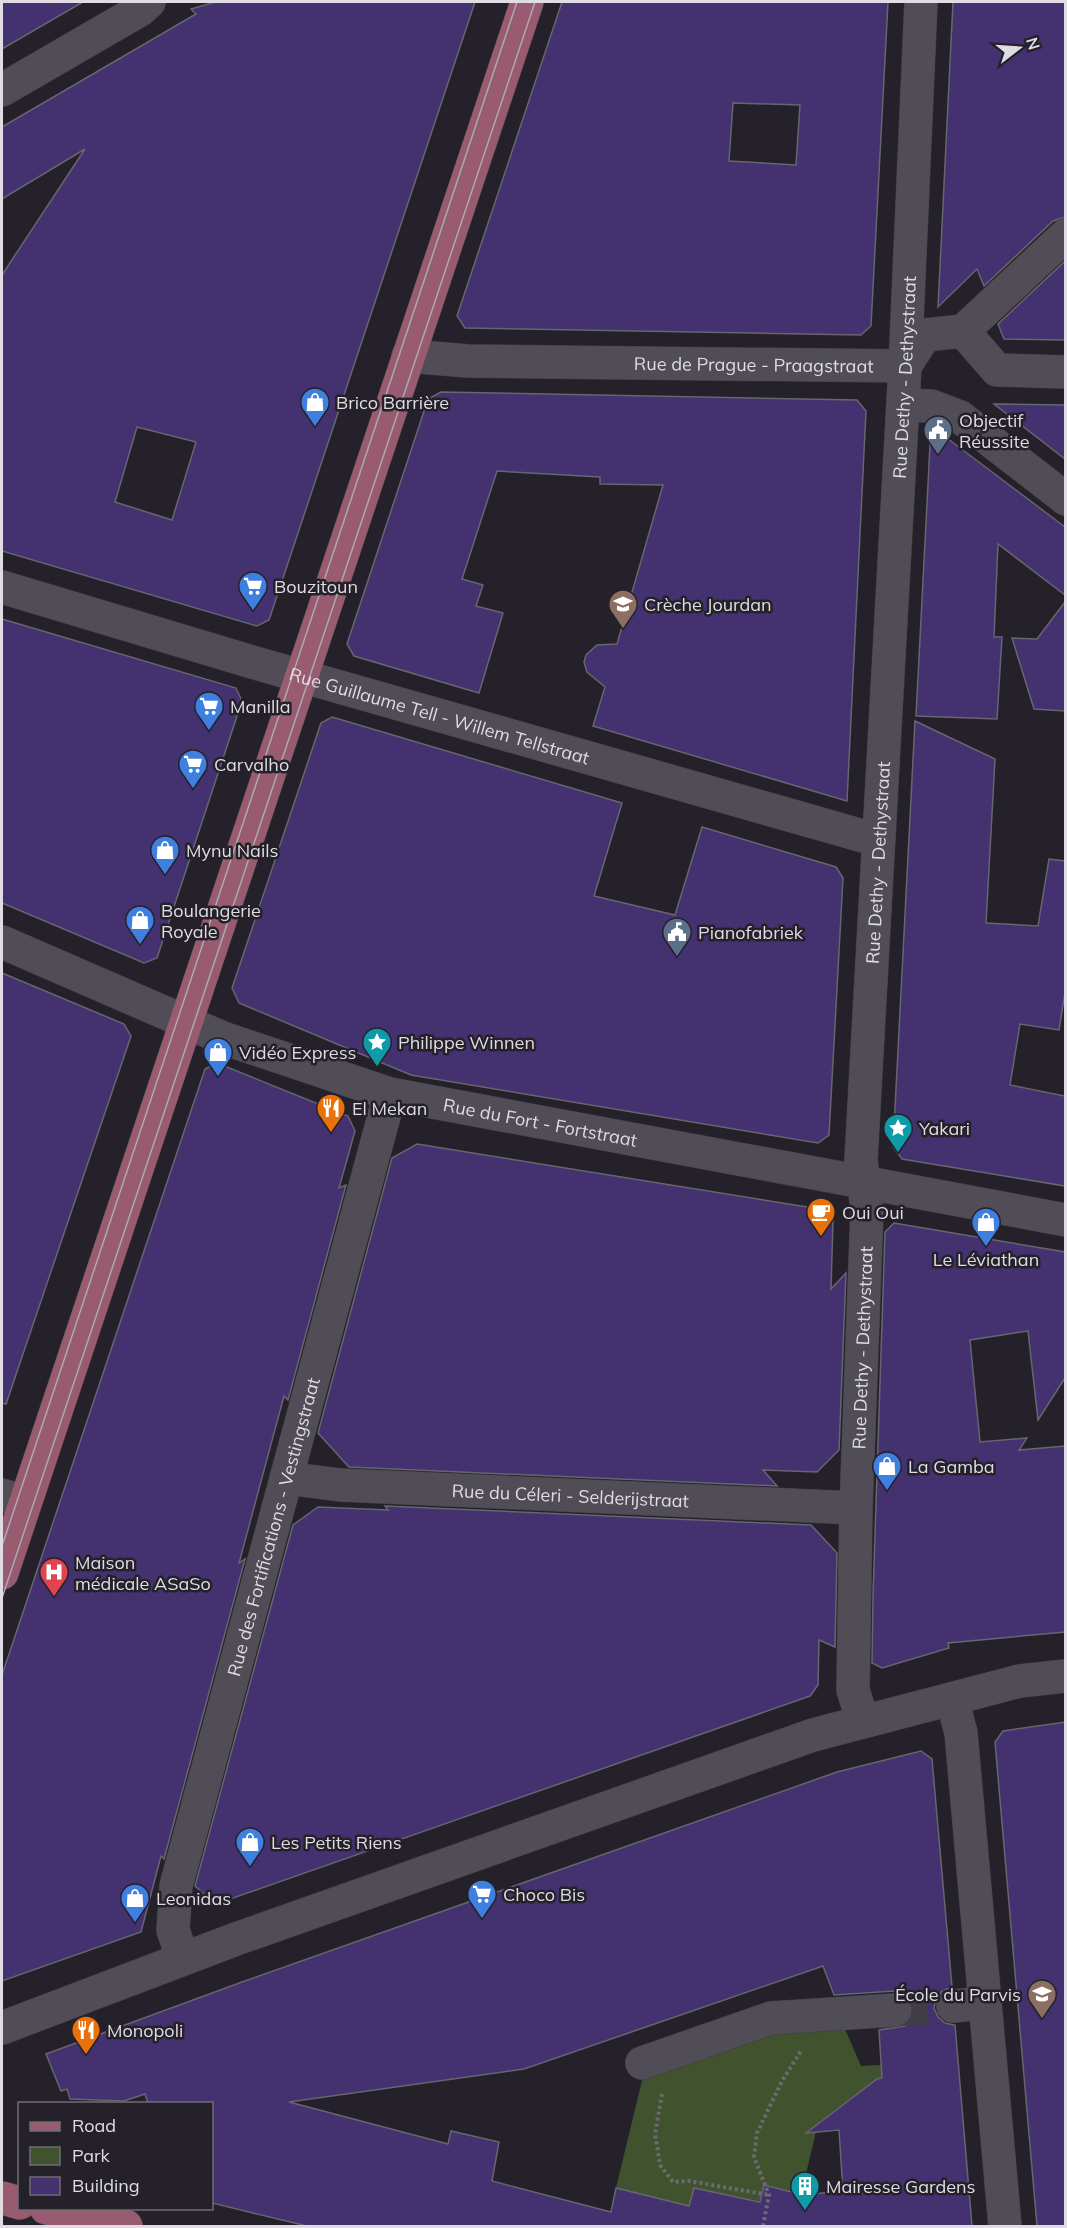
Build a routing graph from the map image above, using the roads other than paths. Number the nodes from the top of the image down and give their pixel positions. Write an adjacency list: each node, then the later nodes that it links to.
1 (149, 2): 4 (street)
2 (527, 2): 7 (main road)
3 (921, 2): 8 (street, Rue Dethy - Dethystraat)
4 (2, 90)
5 (1065, 235): 6 (street)
6 (963, 332): 8 (street); 9 (street)
7 (408, 356): 8 (street, Rue de Prague - Praagstraat); 13 (main road)
8 (905, 366): 10 (street, Rue Dethy - Dethystraat)
9 (1065, 372)
10 (903, 405): 11 (street); 14 (street, Rue Dethy - Dethystraat)
11 (1065, 499)
12 (2, 587): 13 (street, Rue Guillaume Tell - Willem Tellstraat)
13 (302, 676): 14 (street, Rue Guillaume Tell - Willem Tellstraat); 16 (main road)
14 (878, 840): 18 (street, Rue Dethy - Dethystraat)
15 (2, 942): 16 (street, Rue du Fort - Fortstraat)
16 (186, 1021): 17 (street, Rue du Fort - Fortstraat); 21 (main road)
17 (390, 1094): 18 (street, Rue du Fort - Fortstraat); 20 (street, Rue des Fortifications - Vestingstraat)
18 (863, 1182): 19 (street, Rue du Fort - Fortstraat); 22 (street, Rue Dethy - Dethystraat)
19 (1065, 1220)
20 (286, 1478): 22 (street, Rue du Céleri - Selderijstraat); 27 (street, Rue des Fortifications - Vestingstraat)
21 (14, 1498): 23 (main road)
22 (856, 1508): 26 (street, Rue Dethy - Dethystraat)
23 (2, 1573)
24 (1065, 1676): 25 (street)
25 (952, 1699): 26 (street); 35 (street)
26 (863, 1722): 27 (street)
27 (183, 1959): 29 (street)
28 (895, 2010): 30 (street)
29 (2, 2028)
30 (642, 2063)
31 (2, 2199): 32 (main road)
32 (18, 2203)
33 (55, 2210): 34 (main road)
34 (126, 2226)
35 (1005, 2226)

